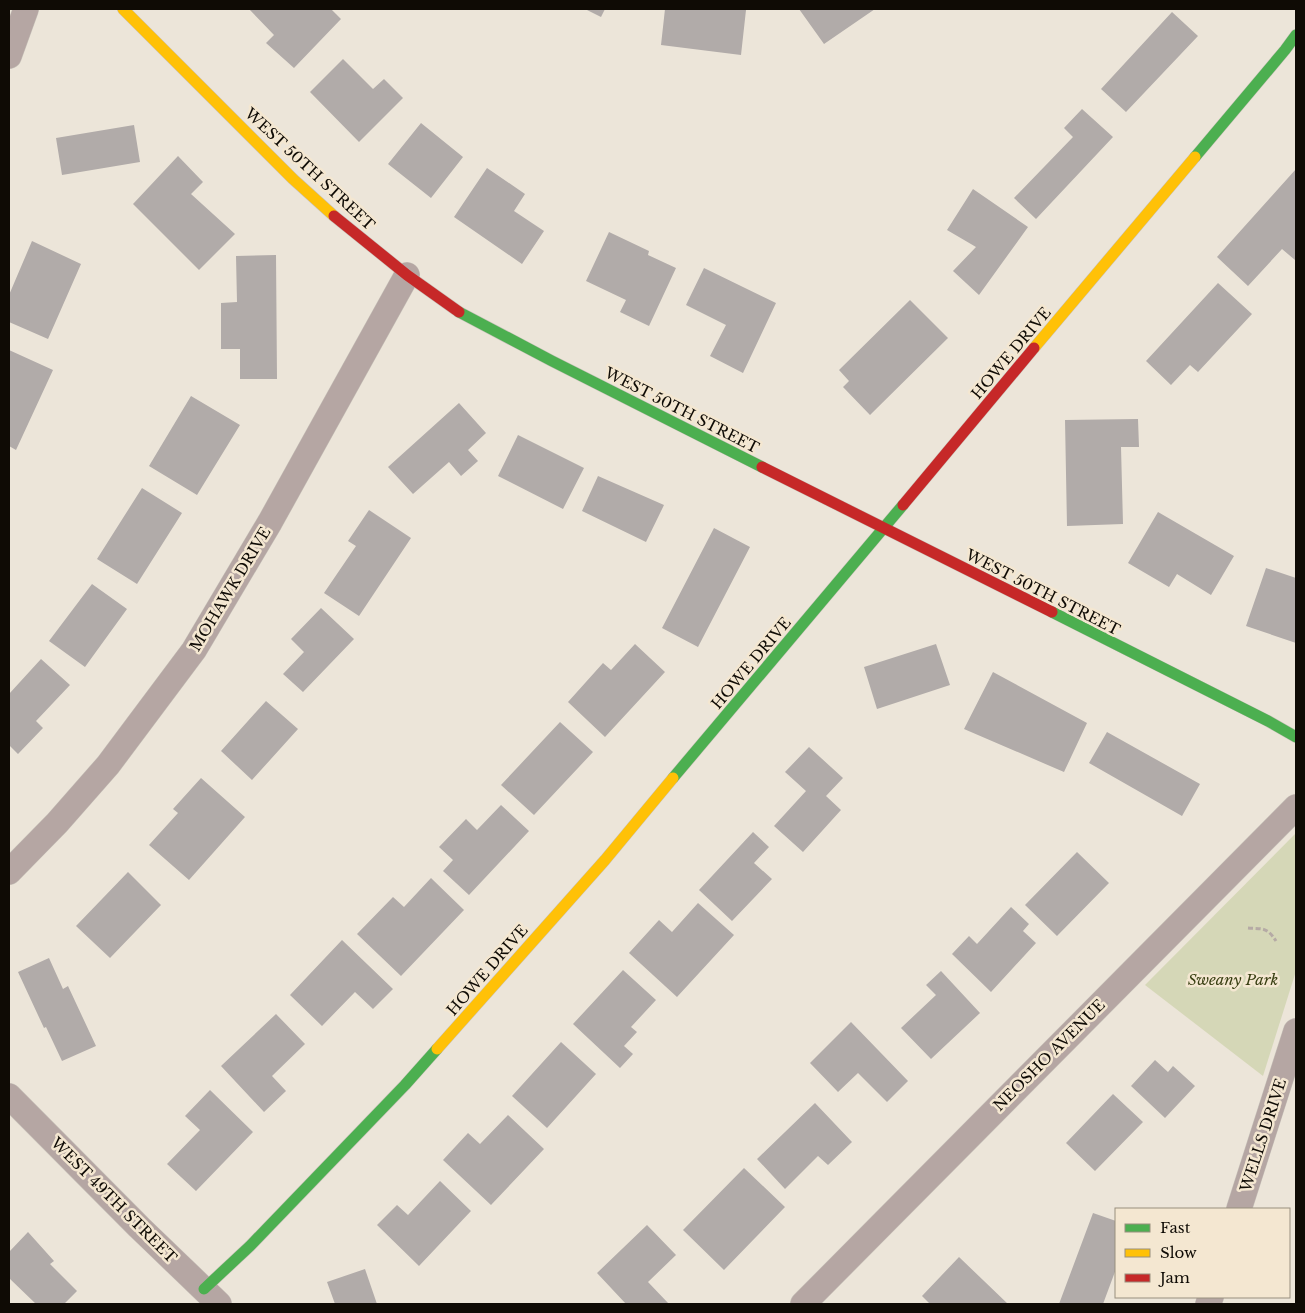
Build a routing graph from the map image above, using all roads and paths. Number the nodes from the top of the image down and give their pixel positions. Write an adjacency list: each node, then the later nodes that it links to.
1 (26, 9): 4 (street)
2 (123, 9): 5 (street, WEST 50TH STREET)
3 (1296, 35): 6 (street, HOWE DRIVE)
4 (9, 56)
5 (407, 275): 6 (street, WEST 50TH STREET); 9 (street, MOHAWK DRIVE)
6 (884, 528): 7 (street, WEST 50TH STREET); 15 (street, HOWE DRIVE)
7 (1296, 737)
8 (1296, 807): 16 (street, NEOSHO AVENUE)
9 (9, 872)
10 (1248, 928): 11 (path)
11 (1276, 941)
12 (1296, 1031): 14 (street, WELLS DRIVE)
13 (9, 1096): 15 (street, WEST 49TH STREET)
14 (1239, 1208)
15 (211, 1296)
16 (804, 1304)

